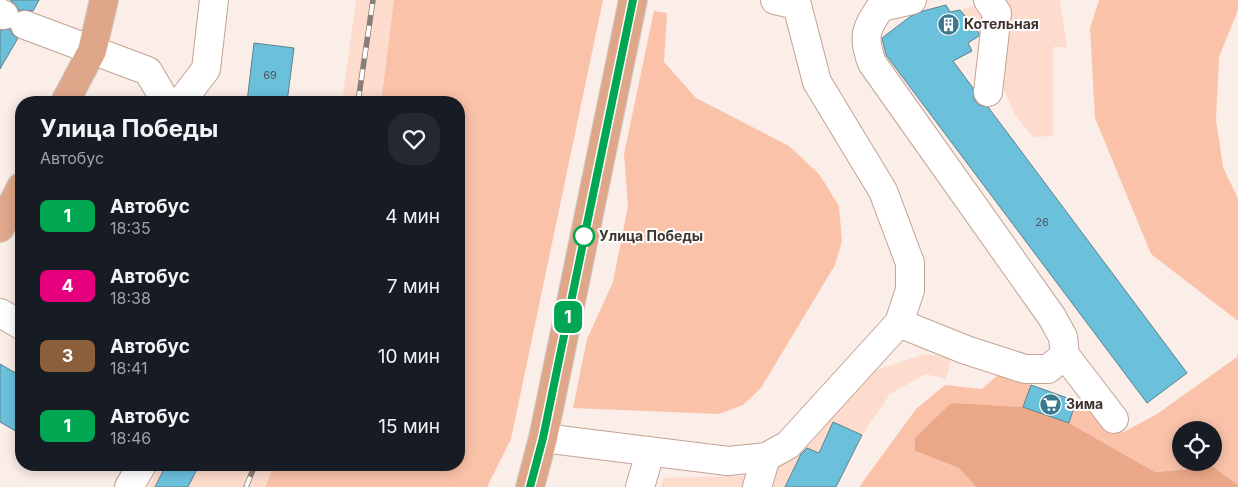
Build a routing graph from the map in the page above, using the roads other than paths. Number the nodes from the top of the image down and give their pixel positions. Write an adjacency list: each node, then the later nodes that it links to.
1 (104, 0): 9 (main road)
2 (214, 0): 13 (street)
3 (633, 0): 21 (main road)
4 (912, 0): 7 (street)
5 (988, 0): 10 (street)
6 (790, 2): 18 (street)
7 (883, 4): 19 (street)
8 (10, 18): 9 (street)
9 (92, 51): 11 (main road); 12 (street)
10 (988, 92)
11 (68, 96)
12 (163, 96)
13 (186, 96)
14 (15, 199): 15 (main road)
15 (0, 228)
16 (0, 313): 17 (street)
17 (15, 322)
18 (899, 323): 19 (street); 23 (street)
19 (1065, 355): 20 (street)
20 (1114, 419)
21 (543, 438): 22 (street); 26 (main road)
22 (650, 452): 23 (street); 27 (street)
23 (766, 457): 28 (street)
24 (138, 471): 25 (street)
25 (129, 487)
26 (530, 487)
27 (640, 487)
28 (757, 487)

